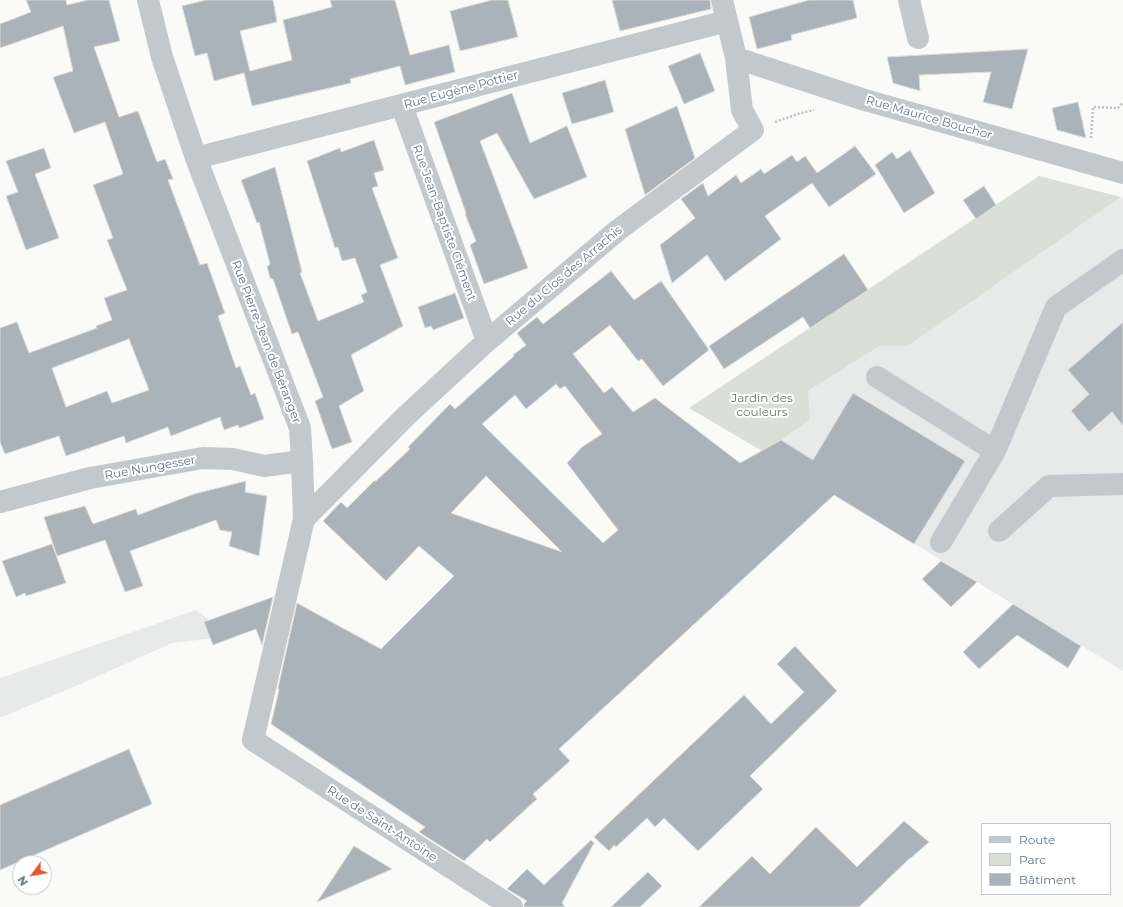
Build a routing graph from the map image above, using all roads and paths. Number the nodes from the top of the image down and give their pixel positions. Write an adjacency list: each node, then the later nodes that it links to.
1 (148, 0): 11 (street, Rue Pierre-Jean de Béranger)
2 (722, 0): 4 (street)
3 (909, 0): 5 (street)
4 (727, 21): 6 (street); 8 (street, Rue Eugène Pottier)
5 (918, 38)
6 (736, 58): 10 (street); 12 (street, Rue Maurice Bouchor)
7 (1123, 102): 12 (path)
8 (402, 106): 11 (street, Rue Eugène Pottier); 15 (street, Rue Jean-Baptiste Clément)
9 (815, 110): 10 (path)
10 (753, 130): 15 (street, Rue du Clos des Arrachis)
11 (196, 158): 18 (street, Rue Pierre-Jean de Béranger)
12 (1089, 163): 13 (street, Rue Maurice Bouchor)
13 (1123, 173)
14 (1123, 260): 17 (street)
15 (487, 341): 21 (street, Rue du Clos des Arrachis)
16 (877, 377): 17 (street)
17 (995, 451): 23 (street)
18 (302, 461): 20 (street, Rue Nungesser); 21 (street, Rue Pierre-Jean de Béranger)
19 (1123, 484): 22 (street)
20 (0, 502)
21 (304, 519): 24 (street, Rue Pierre-Jean de Béranger)
22 (999, 531)
23 (941, 542)
24 (252, 740): 25 (street, Rue de Saint-Antoine)
25 (512, 907)

